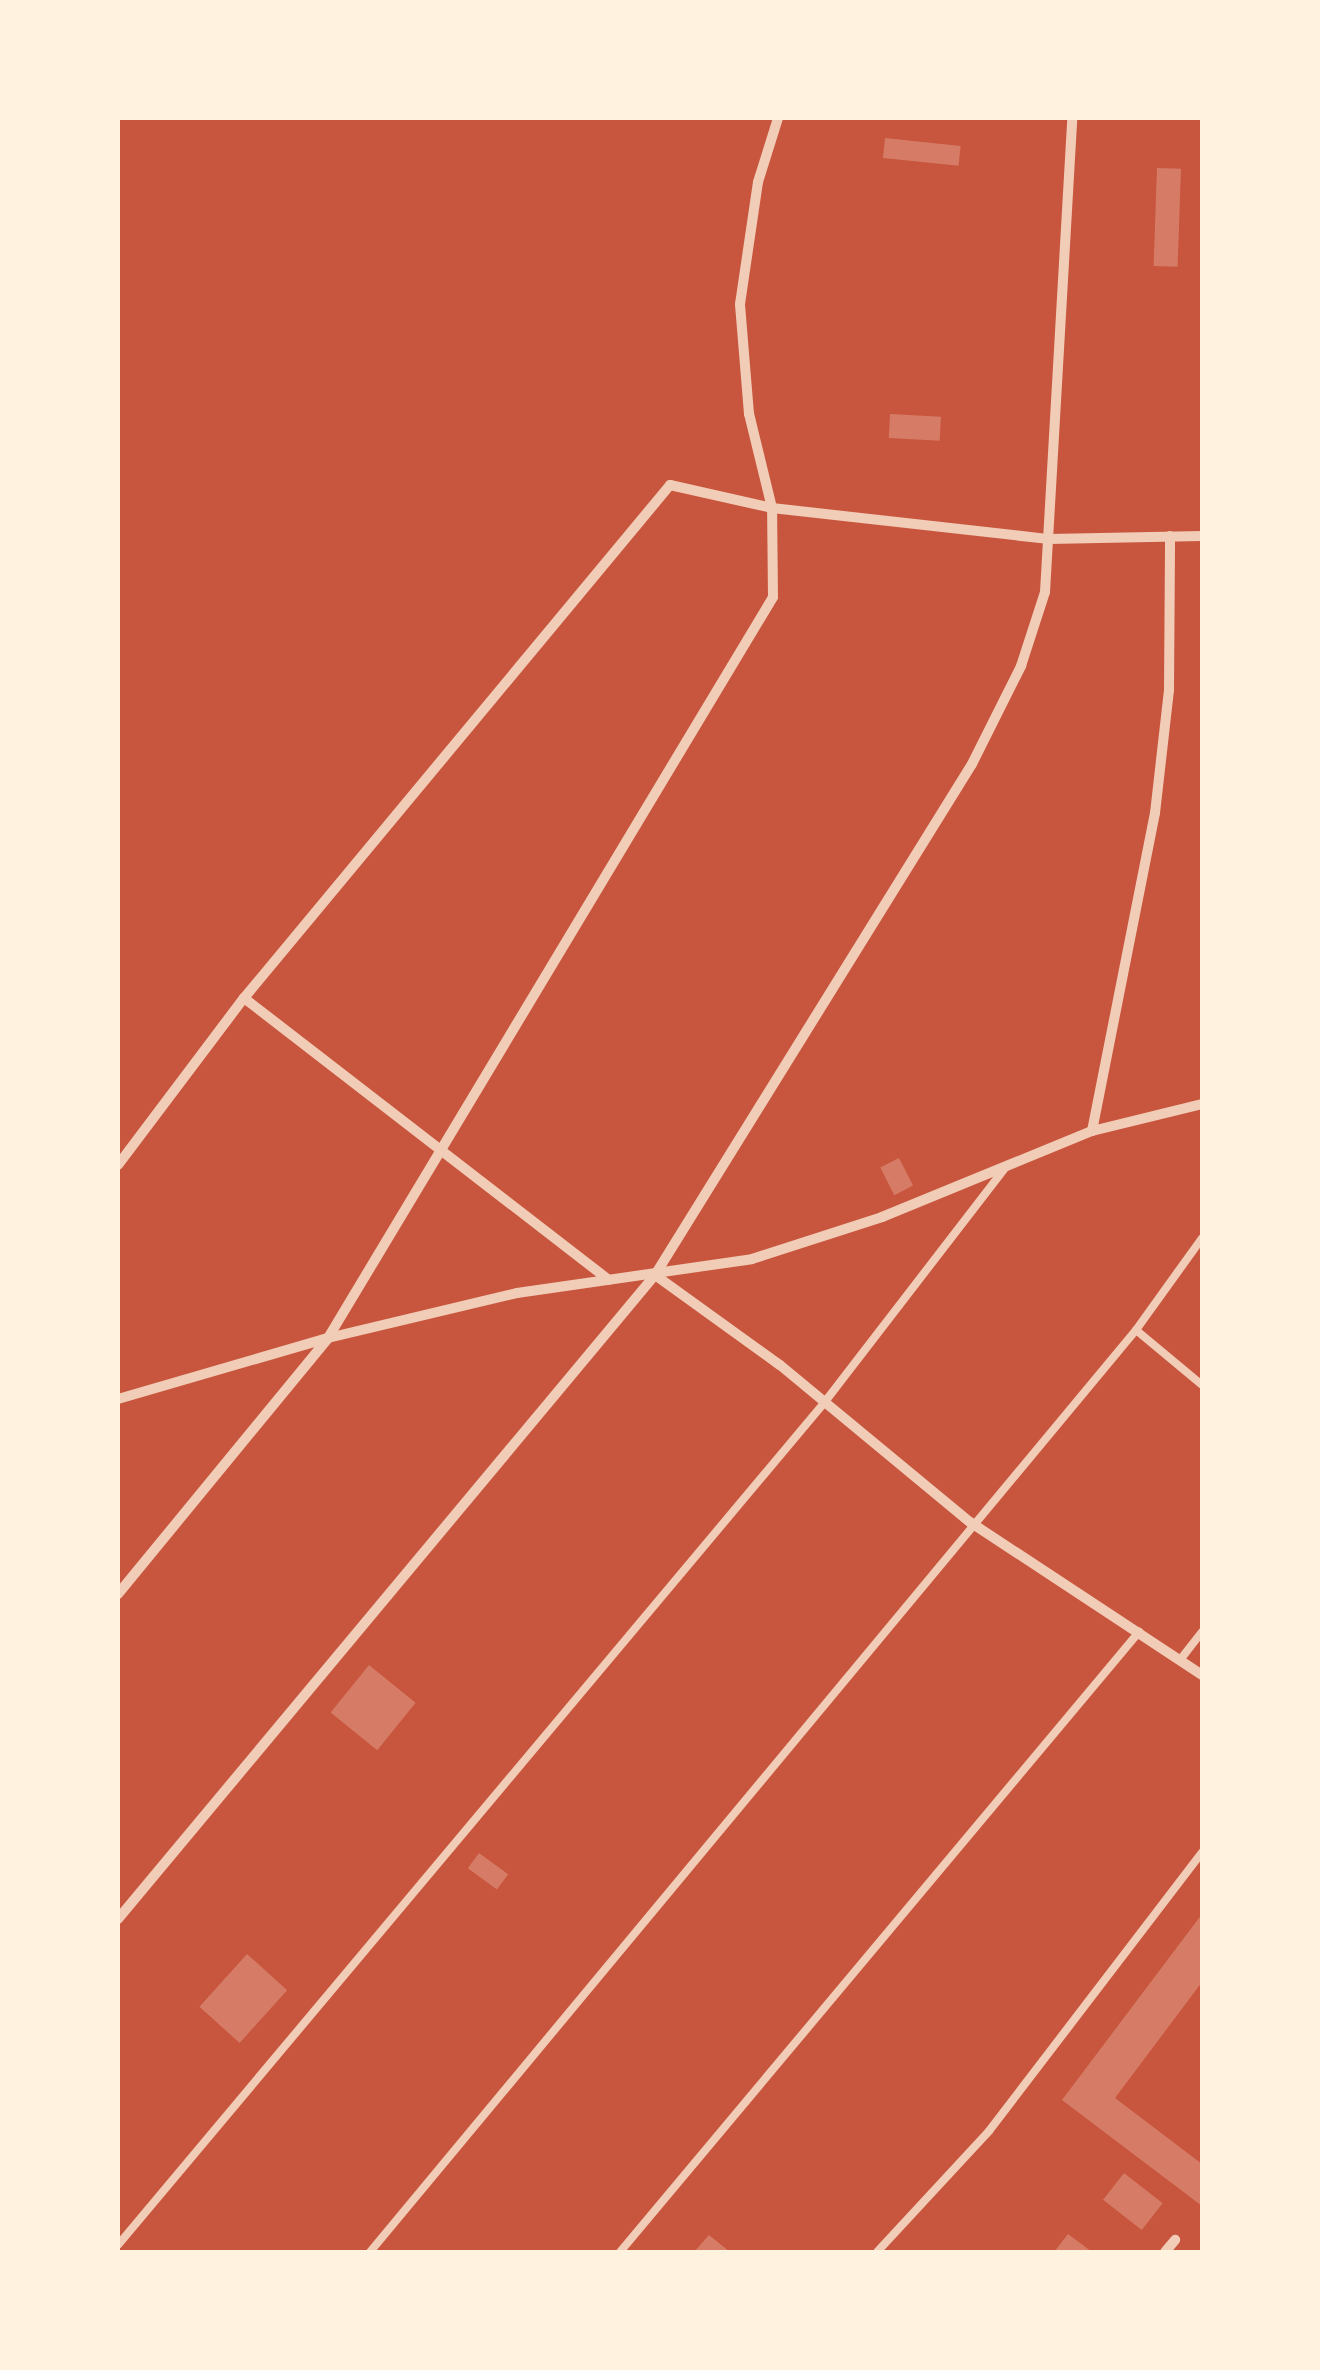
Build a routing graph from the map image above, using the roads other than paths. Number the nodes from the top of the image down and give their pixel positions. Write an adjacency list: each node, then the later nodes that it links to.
1 (778, 118): 3 (street)
2 (1072, 118): 6 (street)
3 (772, 508): 6 (street); 7 (street); 10 (street)
4 (1170, 536): 5 (street); 6 (street); 9 (street)
5 (1202, 536)
6 (1049, 539): 14 (street)
7 (244, 998): 10 (street); 11 (street)
8 (1202, 1104): 9 (street)
9 (1092, 1131): 12 (street)
10 (447, 1149): 15 (street); 17 (street)
11 (118, 1165)
12 (1005, 1168): 14 (street); 20 (lane)
13 (1202, 1238): 16 (lane)
14 (654, 1275): 15 (street); 20 (street); 28 (street)
15 (609, 1280): 17 (street)
16 (1136, 1330): 18 (lane); 21 (lane)
17 (328, 1338): 19 (street); 22 (street)
18 (1202, 1385)
19 (118, 1400)
20 (824, 1403): 21 (street); 30 (lane)
21 (970, 1522): 23 (street); 31 (lane)
22 (118, 1594)
23 (1139, 1632): 25 (street); 32 (lane)
24 (1202, 1632): 25 (lane)
25 (1180, 1660): 26 (street)
26 (1202, 1675)
27 (1202, 1852): 33 (lane)
28 (118, 1919)
29 (1175, 2240): 34 (street)
30 (118, 2244)
31 (370, 2252)
32 (620, 2252)
33 (877, 2252)
34 (1165, 2252)

